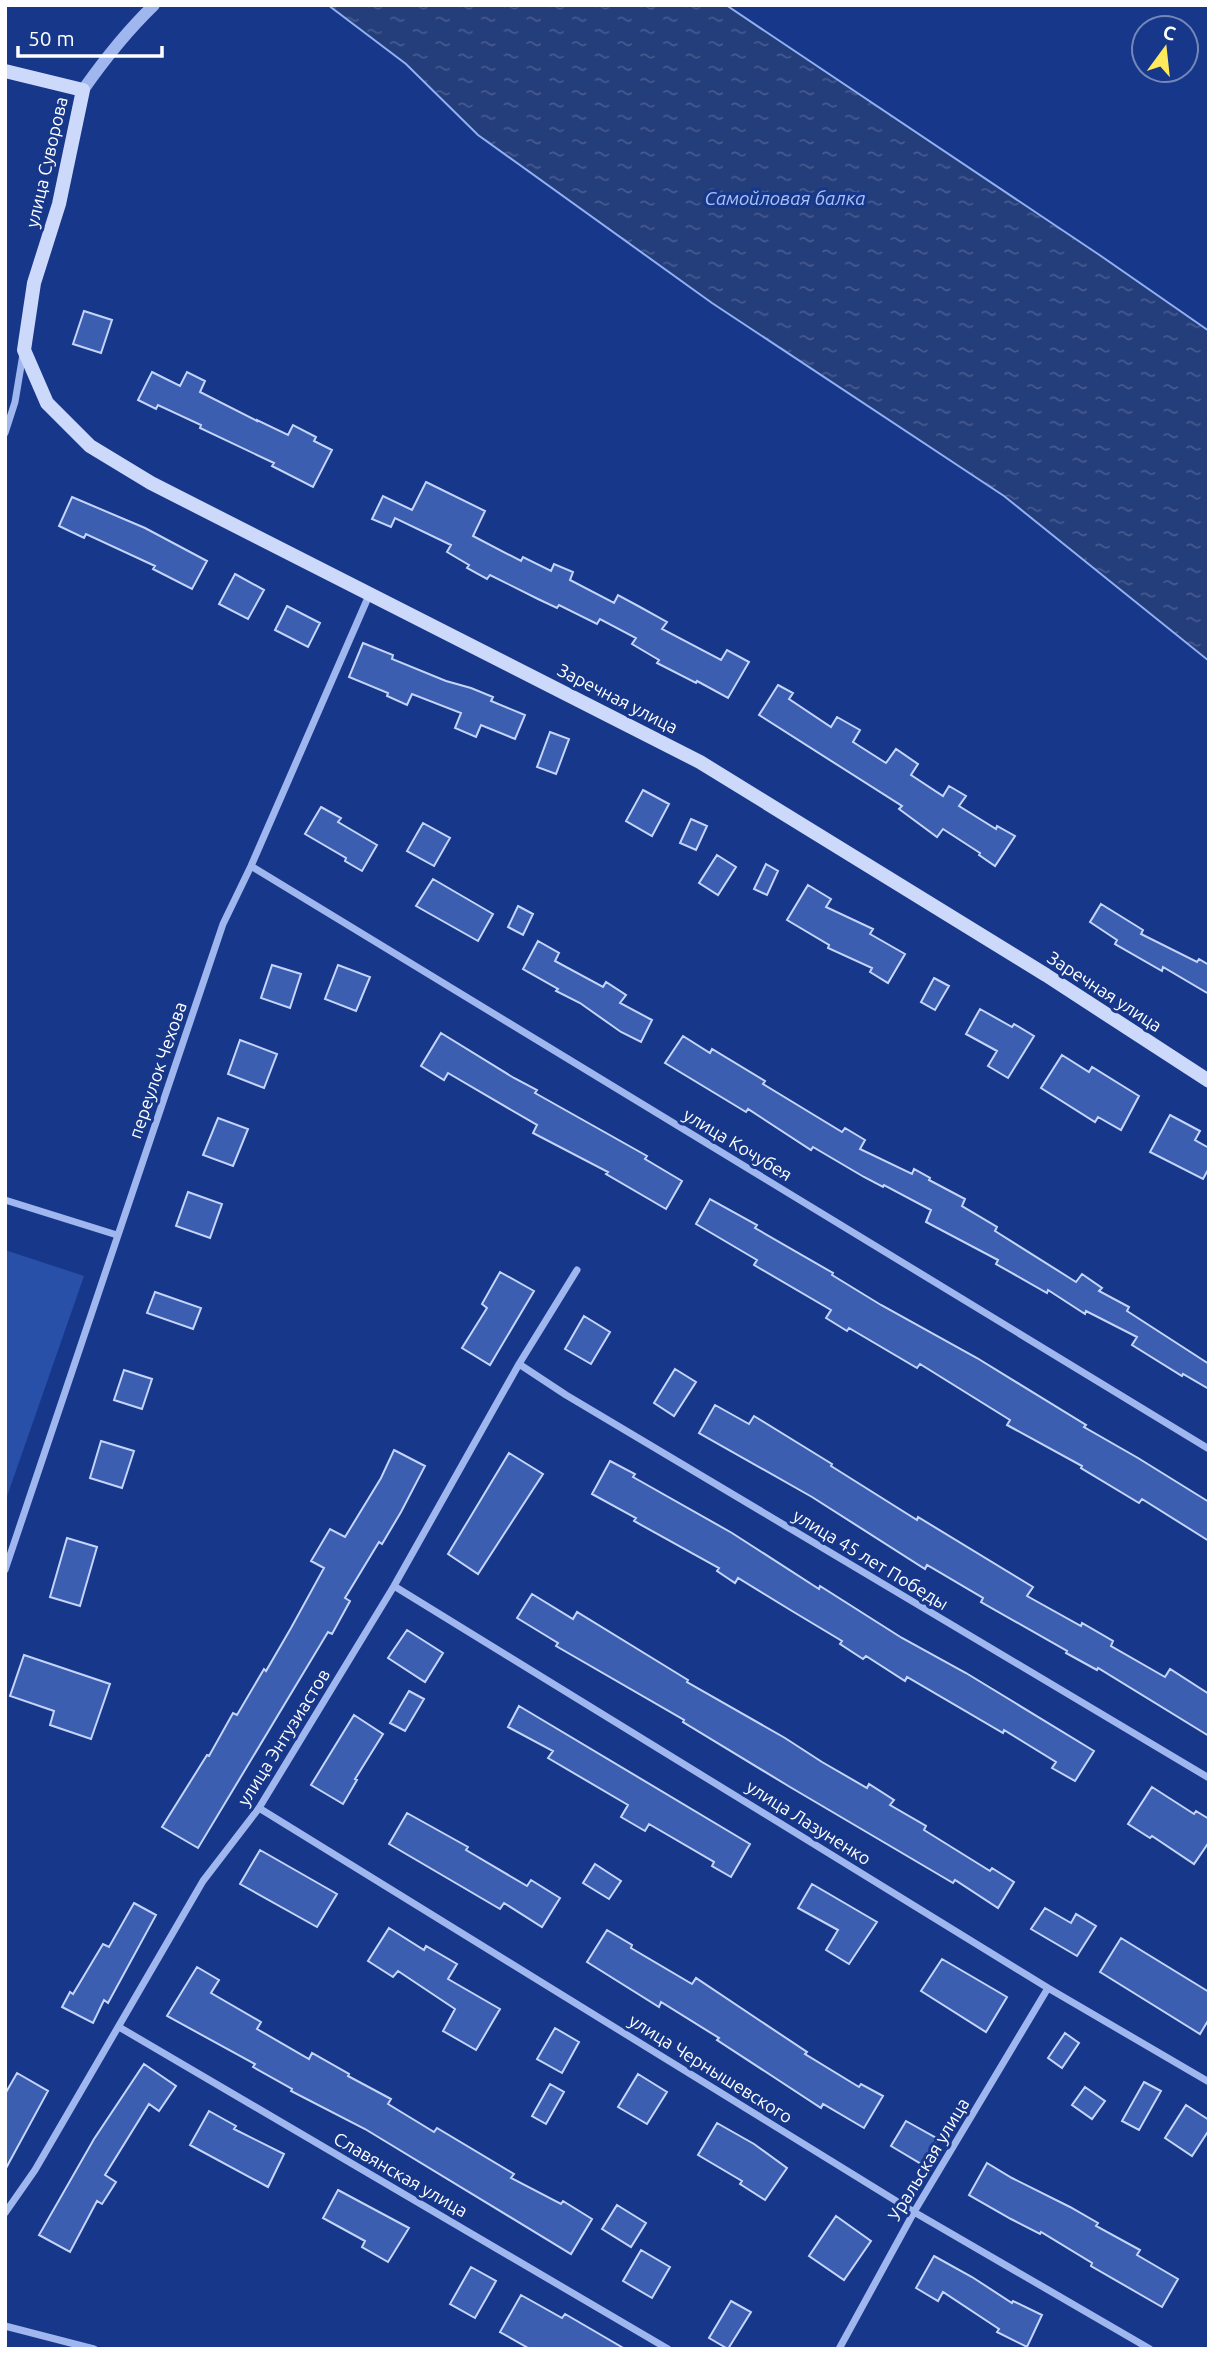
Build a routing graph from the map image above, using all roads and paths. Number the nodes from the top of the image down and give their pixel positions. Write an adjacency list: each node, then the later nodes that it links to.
1 (154, 5): 3 (street, улица Суворова)
2 (5, 71): 3 (main road)
3 (83, 90): 4 (main road, улица Суворова)
4 (24, 350): 5 (street); 6 (main road, Заречная улица)
5 (5, 433)
6 (370, 593): 7 (street, переулок Чехова); 8 (main road, Заречная улица)
7 (251, 866): 10 (street, переулок Чехова); 13 (street, улица Кочубея)
8 (1209, 1081)
9 (5, 1200): 10 (street)
10 (117, 1235): 14 (street, переулок Чехова)
11 (576, 1270): 12 (street, улица Энтузиастов)
12 (519, 1364): 15 (street, улица Энтузиастов); 16 (street, улица 45 лет Победы)
13 (1209, 1449)
14 (5, 1570)
15 (394, 1586): 17 (street, улица Энтузиастов); 18 (street, улица Лазуненко)
16 (1209, 1779)
17 (259, 1808): 19 (street, улица Энтузиастов); 21 (street, улица Чернышевского)
18 (1048, 1988): 20 (street, улица Лазуненко); 21 (street, Уральская улица)
19 (119, 2027): 22 (street, улица Энтузиастов); 25 (street, Славянская улица)
20 (1209, 2082)
21 (914, 2212): 26 (street, Уральская улица); 27 (street, улица Чернышевского)
22 (5, 2213)
23 (5, 2326): 24 (street)
24 (94, 2349)
25 (668, 2349)
26 (839, 2349)
27 (1150, 2349)

